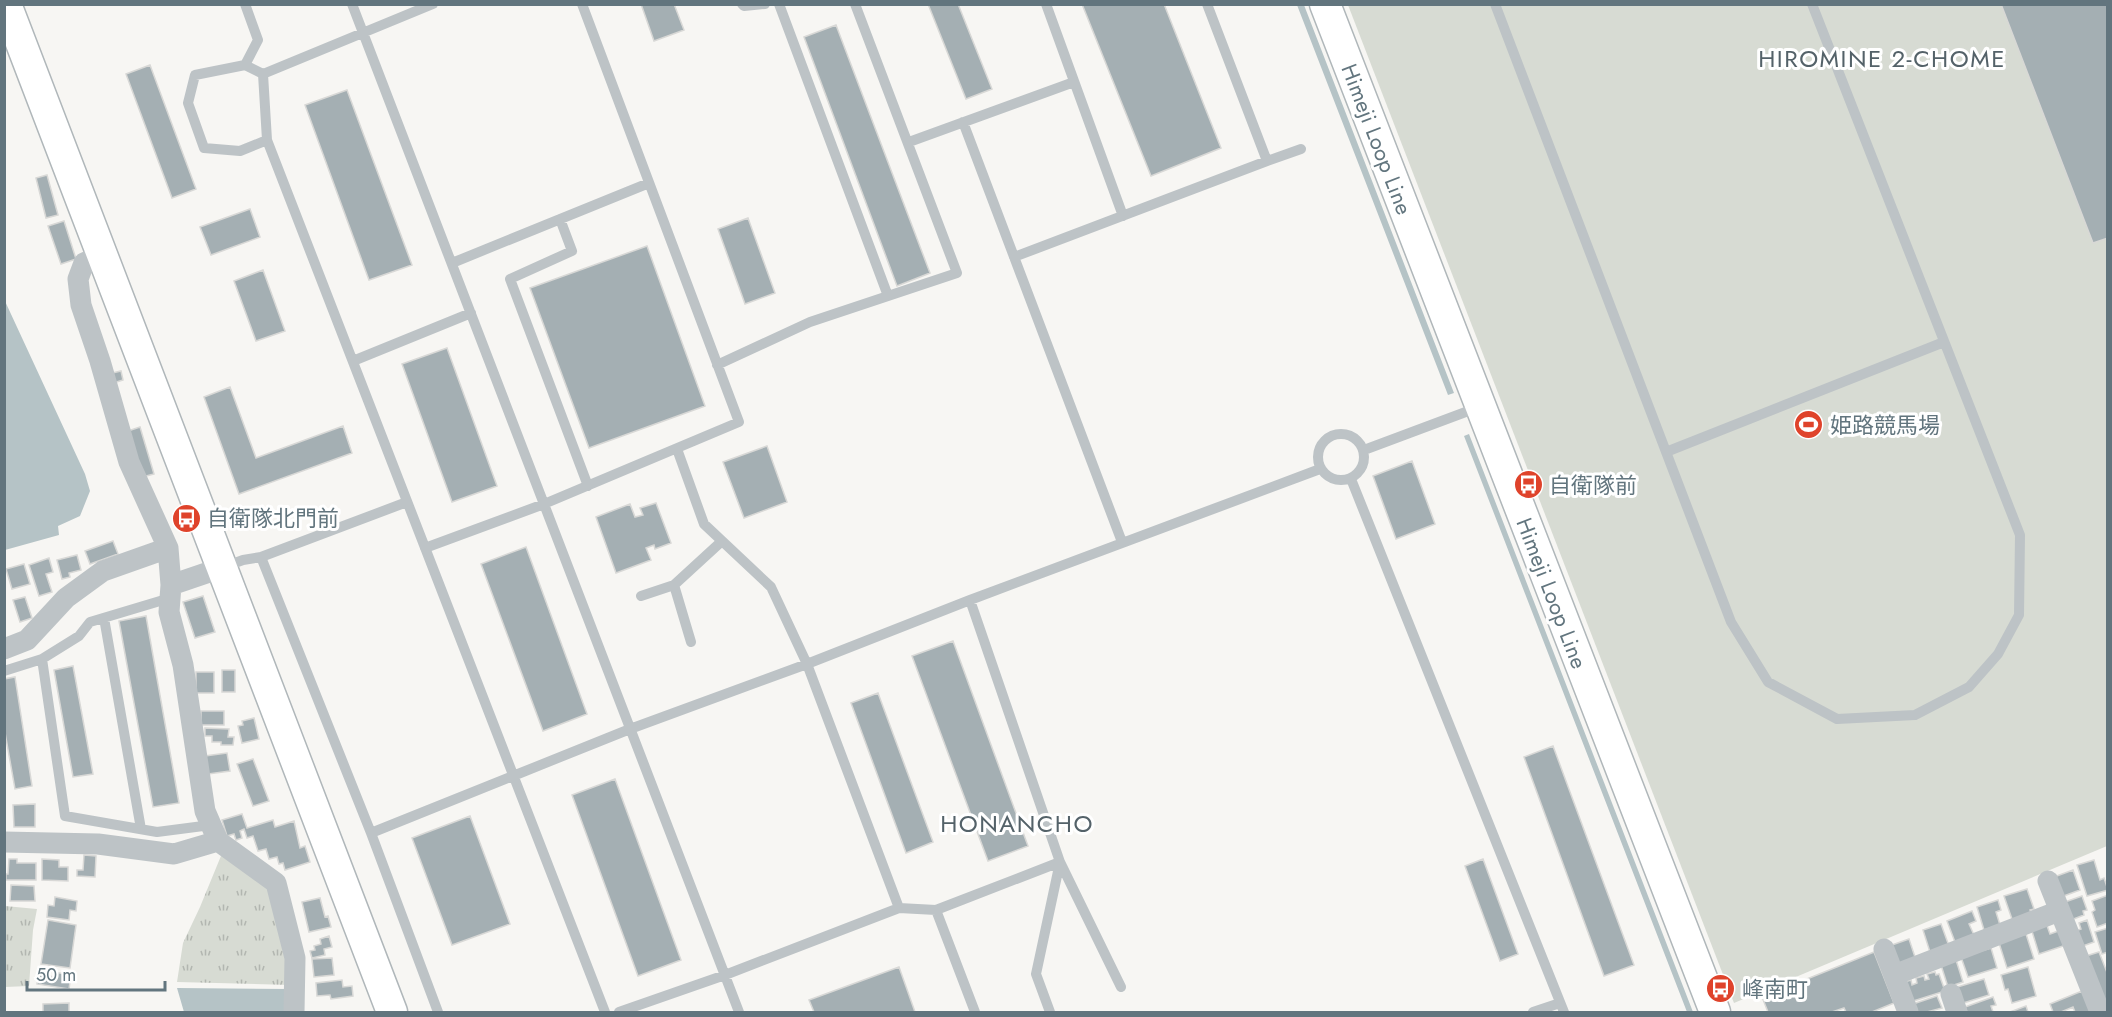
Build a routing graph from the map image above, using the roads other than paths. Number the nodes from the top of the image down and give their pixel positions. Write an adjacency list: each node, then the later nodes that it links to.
1 (6, 4): 27 (street)
2 (245, 4): 16 (lane)
3 (352, 4): 15 (lane)
4 (433, 4): 15 (lane)
5 (582, 4): 24 (lane)
6 (742, 4): 7 (lane)
7 (765, 4)
8 (779, 4): 30 (lane)
9 (855, 4): 21 (lane)
10 (1046, 4): 18 (lane)
11 (1207, 4): 23 (lane)
12 (1325, 4): 35 (street, Himeji Loop Line)
13 (1495, 4): 38 (lane)
14 (1812, 4): 32 (lane)
15 (364, 34): 17 (lane); 29 (lane)
16 (245, 65): 17 (lane); 20 (lane)
17 (263, 74): 20 (lane)
18 (1074, 82): 19 (lane); 25 (lane)
19 (963, 122): 21 (lane); 28 (lane)
20 (267, 140): 33 (lane)
21 (909, 142): 30 (lane)
22 (1301, 149): 23 (lane)
23 (1267, 161): 25 (lane)
24 (649, 183): 26 (lane); 34 (lane)
25 (1123, 216): 28 (lane)
26 (560, 219): 29 (lane); 41 (lane)
27 (101, 255): 46 (street); 49 (street)
28 (1014, 257): 45 (lane)
29 (452, 263): 31 (lane)
30 (888, 296): 34 (lane)
31 (471, 313): 33 (lane); 43 (lane)
32 (1944, 342): 38 (lane); 38 (lane)
33 (353, 361): 42 (lane)
34 (717, 365): 36 (lane)
35 (1480, 406): 37 (lane); 85 (street, Himeji Loop Line)
36 (677, 449): 41 (lane); 44 (lane)
37 (1364, 450): 39 (lane); 40 (lane)
38 (1666, 452)
39 (1320, 469): 40 (lane); 45 (lane)
40 (1351, 479): 75 (lane)
41 (588, 486): 43 (lane)
42 (407, 502): 47 (lane); 48 (lane)
43 (544, 504): 47 (lane); 60 (lane)
44 (722, 541): 50 (lane); 58 (lane)
45 (1122, 542): 53 (lane)
46 (168, 548): 51 (street); 56 (street)
47 (425, 548): 61 (lane)
48 (261, 557): 49 (lane); 64 (lane)
49 (221, 568): 51 (street); 77 (street)
50 (675, 585): 52 (lane); 55 (lane)
51 (171, 592): 54 (lane); 63 (street)
52 (641, 596)
53 (970, 600): 58 (lane); 66 (lane)
54 (104, 618): 57 (lane); 62 (lane)
55 (691, 642)
56 (4, 649)
57 (42, 658): 59 (lane); 62 (lane)
58 (807, 664): 60 (lane); 68 (lane)
59 (4, 671)
60 (630, 729): 61 (lane); 72 (lane)
61 (513, 776): 64 (lane); 79 (lane)
62 (141, 829): 63 (lane)
63 (215, 833): 65 (street); 76 (street)
64 (371, 833): 78 (lane)
65 (4, 842)
66 (1060, 862): 69 (lane); 74 (lane); 83 (lane)
67 (2048, 880): 70 (street)
68 (899, 908): 69 (lane); 72 (lane)
69 (936, 910): 82 (lane)
70 (2059, 911): 73 (street); 87 (street)
71 (1884, 949): 73 (street)
72 (725, 975): 80 (lane); 81 (lane)
73 (1894, 975): 86 (street)
74 (1121, 987)
75 (1562, 1008): 84 (lane)
76 (294, 1012)
77 (392, 1012)
78 (438, 1012)
79 (604, 1012)
80 (619, 1012)
81 (739, 1012)
82 (975, 1012)
83 (1050, 1012)
84 (1533, 1012)
85 (1715, 1012)
86 (1908, 1012)
87 (2100, 1012)

